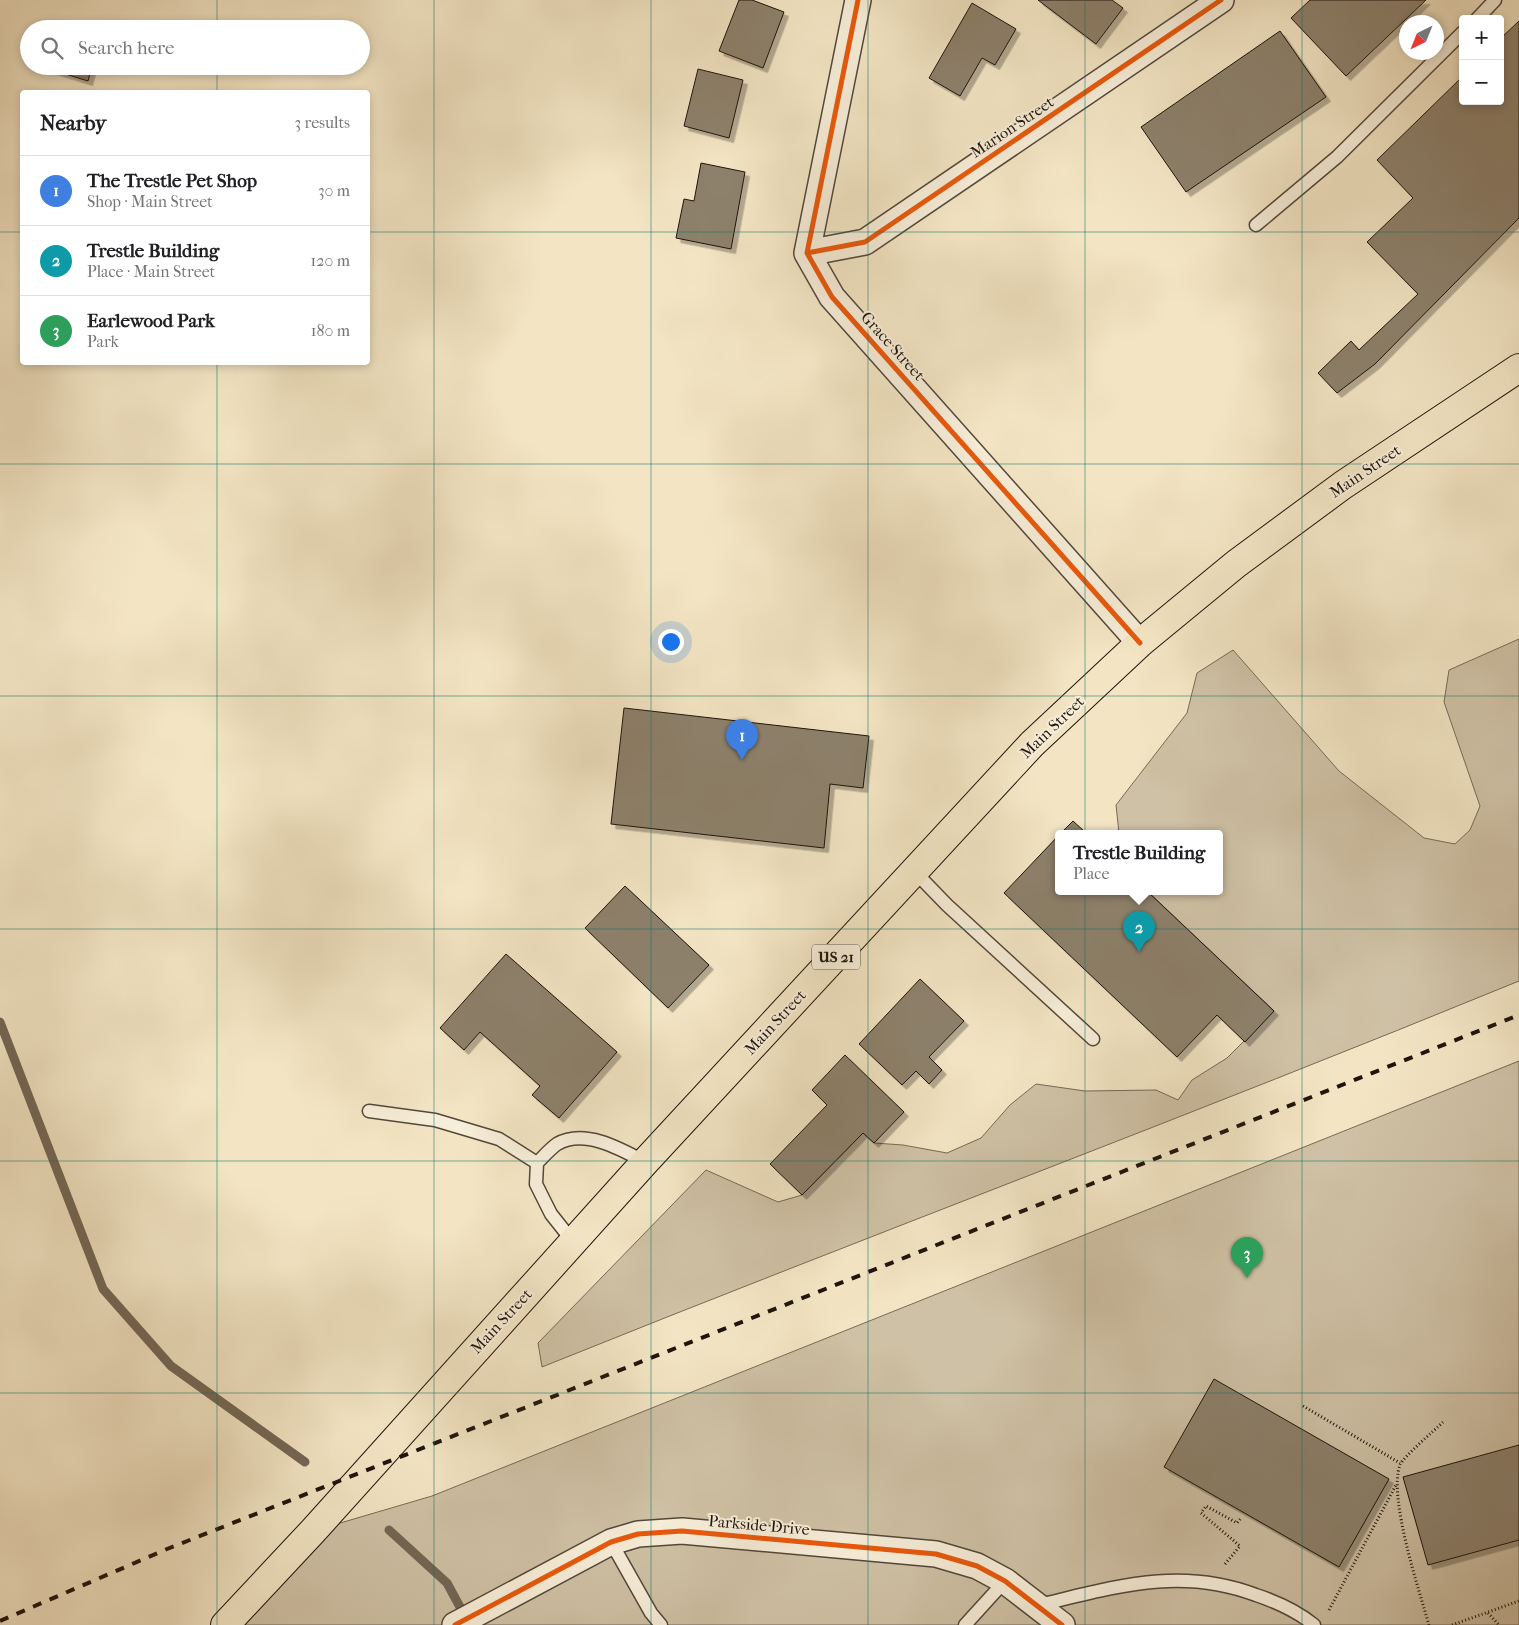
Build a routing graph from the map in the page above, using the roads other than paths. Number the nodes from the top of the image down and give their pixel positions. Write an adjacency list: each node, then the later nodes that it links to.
1 (858, 0): 7 (street)
2 (1221, 0): 7 (street, Marion Street)
3 (1496, 0): 4 (lane)
4 (1480, 15)
5 (1459, 36): 6 (lane)
6 (1256, 225)
7 (807, 253): 9 (street, Grace Street)
8 (1519, 368): 9 (main road, Main Street / US 21)
9 (1140, 643): 10 (main road, Main Street / US 21)
10 (915, 872): 11 (lane); 13 (main road, Main Street / US 21)
11 (1093, 1039)
12 (369, 1111): 14 (lane)
13 (645, 1162): 14 (lane); 15 (main road, Main Street / US 21)
14 (537, 1163): 15 (lane)
15 (574, 1243): 19 (main road, Main Street / US 21)
16 (611, 1542): 17 (street, Parkside Drive); 20 (street, Parkside Drive); 21 (lane)
17 (1005, 1581): 18 (street, Parkside Drive); 22 (lane)
18 (1039, 1605): 23 (street, Parkside Drive); 24 (lane)
19 (225, 1625)
20 (456, 1625)
21 (660, 1625)
22 (964, 1625)
23 (1062, 1625)
24 (1314, 1625)

